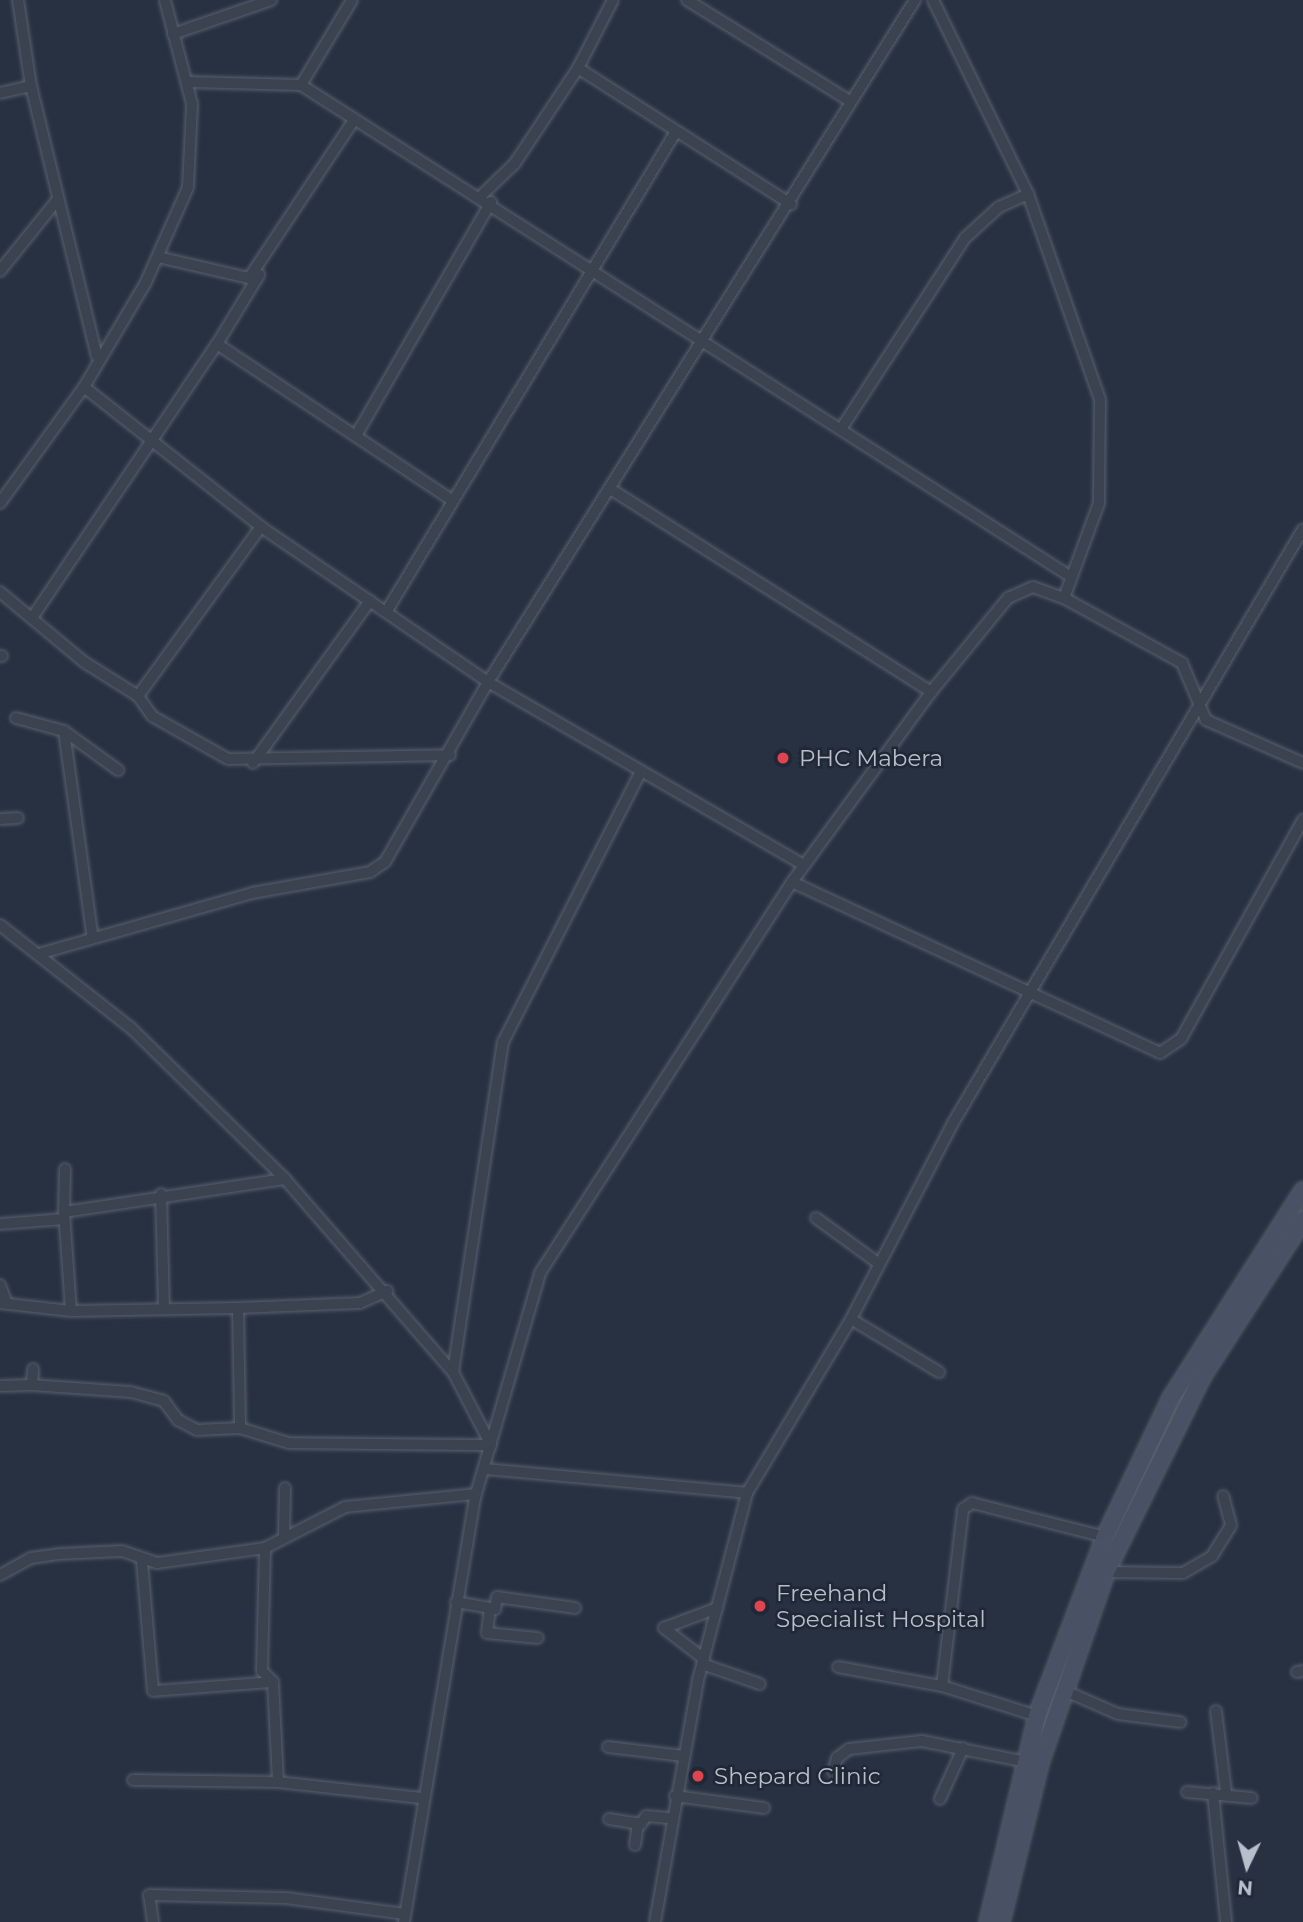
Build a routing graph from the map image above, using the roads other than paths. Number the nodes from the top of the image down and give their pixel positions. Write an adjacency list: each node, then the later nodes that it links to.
1 (18, 0): 14 (street)
2 (165, 0): 10 (street)
3 (271, 0): 9 (street)
4 (352, 0): 13 (street)
5 (613, 0): 11 (street)
6 (687, 0): 16 (street)
7 (915, 0): 16 (street)
8 (933, 0): 19 (street)
9 (252, 3): 10 (street)
10 (173, 34): 12 (street)
11 (578, 68): 18 (street); 21 (street)
12 (189, 82): 13 (street); 23 (street)
13 (301, 85): 17 (street)
14 (32, 86): 15 (street); 20 (street)
15 (0, 93)
16 (850, 101): 22 (street)
17 (354, 120): 21 (street); 26 (street)
18 (675, 133): 22 (street); 25 (street)
19 (1028, 194): 31 (street); 39 (street)
20 (58, 199): 24 (street); 29 (street)
21 (486, 199): 25 (street); 32 (street)
22 (791, 204): 27 (street)
23 (158, 257): 26 (street); 29 (street)
24 (0, 271)
25 (593, 276): 27 (street); 35 (street)
26 (249, 278): 28 (street)
27 (705, 342): 31 (street); 34 (street)
28 (216, 344): 32 (street); 33 (street)
29 (97, 356): 30 (street)
30 (84, 387): 33 (street); 36 (street)
31 (843, 426): 39 (street)
32 (357, 434): 35 (street)
33 (151, 443): 37 (street); 44 (street)
34 (612, 490): 45 (street); 46 (street)
35 (452, 500): 43 (street)
36 (0, 503)
37 (261, 527): 42 (street); 47 (street)
38 (1303, 529): 48 (street)
39 (1068, 575): 41 (street)
40 (0, 592): 44 (street)
41 (1064, 598): 46 (street); 48 (street)
42 (370, 601): 43 (street); 52 (street)
43 (388, 609): 45 (street)
44 (32, 618): 47 (street)
45 (488, 682): 51 (street); 55 (street)
46 (930, 692): 59 (street)
47 (138, 695): 52 (street)
48 (1197, 700): 53 (street); 64 (street)
49 (16, 718): 50 (street)
50 (64, 731): 54 (street); 62 (street)
51 (450, 755): 52 (street); 62 (street)
52 (253, 763)
53 (1303, 763)
54 (118, 771)
55 (640, 773): 59 (street); 82 (street)
56 (18, 818): 57 (street)
57 (0, 819)
58 (1303, 820): 64 (street)
59 (804, 865): 60 (street)
60 (792, 882): 64 (street); 87 (street)
61 (0, 925): 63 (street)
62 (92, 934): 63 (street)
63 (42, 953): 66 (street)
64 (1033, 990): 73 (street)
65 (65, 1169): 69 (street)
66 (285, 1179): 68 (street); 75 (street)
67 (1303, 1192): 93 (main road)
68 (161, 1195): 69 (street); 78 (street)
69 (64, 1215): 72 (street); 79 (street)
70 (816, 1218): 73 (street)
71 (1303, 1220): 97 (main road)
72 (0, 1224)
73 (878, 1263): 80 (street)
74 (0, 1285): 76 (street)
75 (387, 1291): 77 (street); 82 (street)
76 (4, 1304): 79 (street)
77 (238, 1308): 78 (street); 86 (street)
78 (164, 1309): 79 (street)
79 (71, 1311)
80 (850, 1319): 83 (street); 90 (street)
81 (33, 1369): 84 (street)
82 (453, 1372): 87 (street)
83 (939, 1372)
84 (32, 1385): 85 (street); 86 (street)
85 (0, 1386)
86 (240, 1428): 87 (street)
87 (491, 1446): 88 (street)
88 (485, 1469): 90 (street); 91 (street)
89 (285, 1488): 94 (street)
90 (747, 1493): 102 (street)
91 (476, 1494): 94 (street); 99 (street)
92 (1223, 1496): 97 (street)
93 (1105, 1537): 108 (street); 111 (main road)
94 (284, 1538): 95 (street)
95 (265, 1548): 96 (street); 106 (street)
96 (142, 1562): 98 (street); 106 (street)
97 (1106, 1572): 109 (main road)
98 (0, 1575)
99 (456, 1602): 100 (street); 124 (street)
100 (490, 1608): 101 (street); 103 (street)
101 (575, 1608)
102 (717, 1608): 104 (street); 104 (street)
103 (538, 1638)
104 (705, 1662): 107 (street); 115 (street)
105 (838, 1667): 108 (street)
106 (274, 1682): 119 (street)
107 (760, 1684)
108 (942, 1686): 111 (street)
109 (1063, 1690): 112 (street); 136 (main road)
110 (1216, 1711): 122 (street)
111 (1037, 1716): 116 (main road)
112 (1180, 1722)
113 (608, 1747): 115 (street)
114 (963, 1748): 116 (street); 117 (street); 126 (street)
115 (683, 1756): 123 (street)
116 (1026, 1762): 135 (main road)
117 (834, 1772)
118 (133, 1780): 119 (street)
119 (278, 1782): 124 (street)
120 (1187, 1793): 121 (street)
121 (1213, 1793): 122 (street); 137 (street)
122 (1226, 1793): 125 (street)
123 (675, 1796): 127 (street); 128 (street)
124 (422, 1798): 132 (street)
125 (1252, 1798)
126 (940, 1799)
127 (764, 1808)
128 (671, 1818): 130 (street); 134 (street)
129 (608, 1819): 130 (street)
130 (638, 1823): 131 (street)
131 (635, 1845)
132 (405, 1918): 133 (street)
133 (153, 1922)
134 (655, 1922)
135 (988, 1922)
136 (1001, 1922)
137 (1226, 1922)

